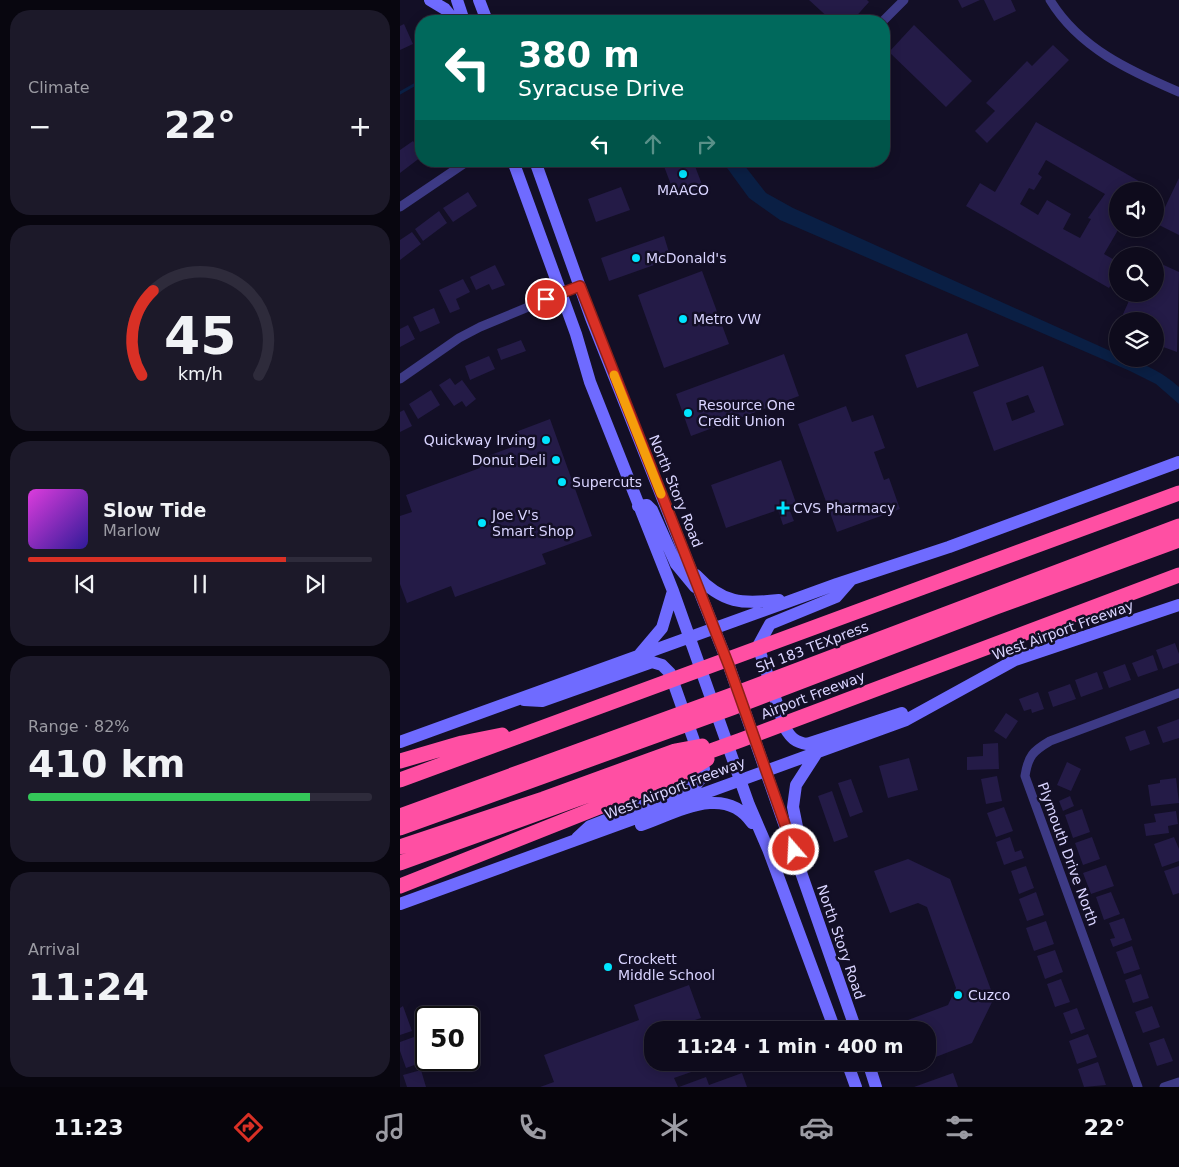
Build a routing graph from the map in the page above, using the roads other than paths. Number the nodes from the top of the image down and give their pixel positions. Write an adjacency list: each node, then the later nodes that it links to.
1 (430, 0): 6 (main road)
2 (457, 0): 7 (main road)
3 (480, 0): 8 (main road)
4 (904, 0): 9 (street)
5 (1050, 0): 10 (street)
6 (450, 15)
7 (462, 15)
8 (485, 15)
9 (889, 15)
10 (1179, 92)
11 (459, 167): 14 (street)
12 (515, 167): 16 (main road)
13 (536, 167): 15 (main road, North Story Road)
14 (400, 207)
15 (580, 286): 16 (street); 23 (main road, North Story Road)
16 (561, 292): 17 (street); 20 (main road)
17 (400, 379)
18 (1179, 462): 25 (main road)
19 (1179, 493): 38 (highway)
20 (638, 506): 26 (main road); 27 (main road)
21 (1179, 526): 33 (highway, SH 183 TEXpress)
22 (1179, 540): 33 (highway, SH 183 TEXpress)
23 (692, 570): 27 (main road, North Story Road); 28 (main road)
24 (1179, 574): 42 (highway, Airport Freeway)
25 (852, 579): 28 (main road); 36 (main road)
26 (673, 591): 31 (main road); 32 (main road)
27 (700, 592): 30 (main road, North Story Road)
28 (796, 599): 30 (main road)
29 (1179, 604): 36 (main road, West Airport Freeway)
30 (714, 630): 31 (main road); 43 (main road, North Story Road)
31 (689, 638): 32 (main road); 45 (main road)
32 (636, 657): 35 (main road)
33 (794, 678): 37 (highway, SH 183 TEXpress)
34 (1179, 693): 62 (street, Plymouth Drive North)
35 (518, 699): 39 (main road); 48 (main road)
36 (920, 711): 40 (main road, West Airport Freeway)
37 (668, 724): 46 (highway, SH 183 TEXpress); 47 (highway, SH 183 TEXpress)
38 (550, 725): 41 (highway); 44 (highway)
39 (400, 742)
40 (818, 751): 43 (main road, West Airport Freeway); 51 (main road)
41 (400, 761)
42 (679, 763): 49 (highway); 52 (highway, Airport Freeway); 53 (highway)
43 (766, 770): 45 (main road, West Airport Freeway); 51 (main road, North Story Road)
44 (400, 780)
45 (740, 780): 48 (main road, West Airport Freeway); 50 (main road)
46 (400, 816)
47 (400, 828)
48 (571, 842): 50 (main road); 54 (main road, West Airport Freeway)
49 (400, 847)
50 (768, 849): 55 (main road)
51 (794, 850): 56 (main road, North Story Road)
52 (400, 863)
53 (400, 886)
54 (400, 904)
55 (832, 1021)
56 (853, 1021)
57 (850, 1071): 60 (main road)
58 (871, 1071): 61 (main road)
59 (1179, 1082): 63 (street)
60 (856, 1087)
61 (876, 1087)
62 (1138, 1087)
63 (1164, 1087)

